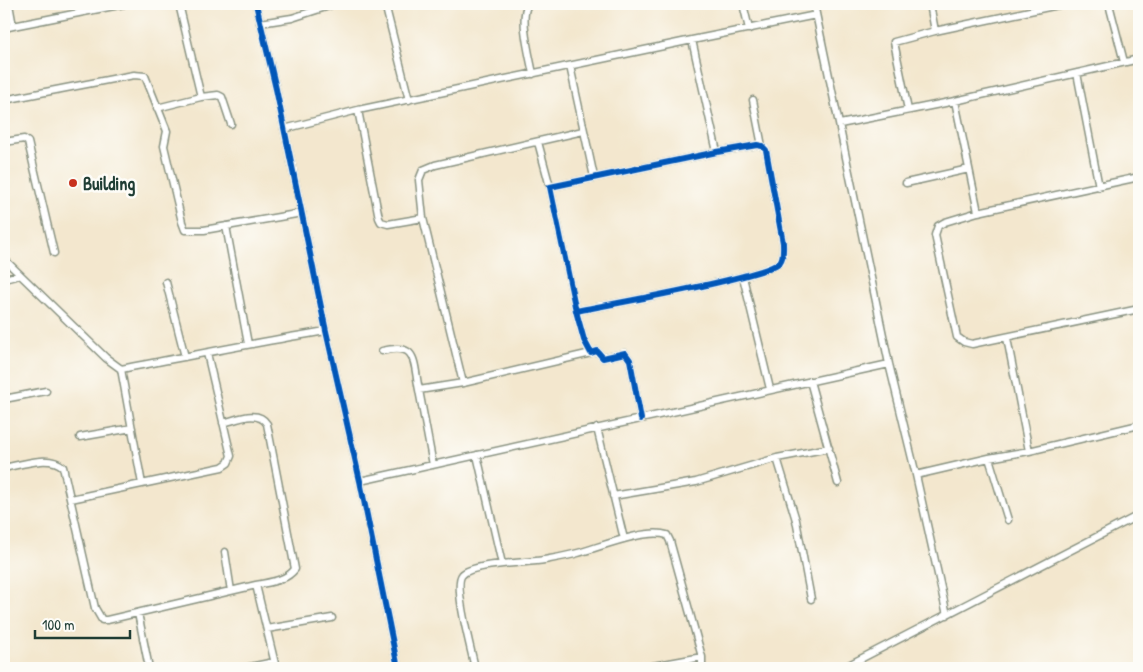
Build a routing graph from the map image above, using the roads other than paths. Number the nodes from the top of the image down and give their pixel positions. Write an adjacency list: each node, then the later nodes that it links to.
1 (9, 4): 15 (street)
2 (124, 4): 15 (street)
3 (179, 4): 25 (street)
4 (256, 4): 14 (street)
5 (385, 4): 27 (street)
6 (743, 4): 17 (street)
7 (814, 4): 13 (street)
8 (930, 4): 18 (street)
9 (1063, 4): 18 (street)
10 (1109, 4): 21 (street)
11 (329, 6): 14 (street)
12 (525, 6): 24 (street)
13 (816, 16): 17 (street); 34 (street)
14 (260, 22): 35 (street)
15 (13, 26): 16 (street)
16 (4, 28)
17 (749, 29): 19 (street)
18 (935, 31): 32 (street)
19 (692, 40): 22 (street); 42 (street)
20 (1139, 59): 21 (street)
21 (1124, 62): 23 (street)
22 (570, 66): 24 (street); 36 (street)
23 (1077, 73): 29 (street); 48 (street)
24 (533, 74): 27 (street)
25 (201, 97): 30 (street); 33 (street)
26 (4, 100): 30 (street)
27 (409, 100): 31 (street)
28 (753, 100): 40 (street)
29 (955, 101): 32 (street); 43 (street)
30 (157, 108): 52 (street)
31 (358, 110): 35 (street); 51 (street)
32 (908, 110): 34 (street)
33 (231, 124)
34 (840, 124): 69 (street)
35 (284, 129): 50 (street)
36 (583, 132): 39 (street); 44 (street)
37 (1139, 134): 41 (street)
38 (4, 142): 53 (street)
39 (538, 142): 47 (street); 51 (street)
40 (762, 146): 42 (street); 56 (street)
41 (1139, 146)
42 (717, 152): 44 (street)
43 (969, 169): 46 (street); 49 (street)
44 (594, 177): 47 (street)
45 (1139, 178): 48 (street)
46 (906, 183)
47 (550, 187): 60 (street)
48 (1099, 187): 49 (street)
49 (978, 212): 62 (street)
50 (302, 213): 52 (street); 61 (street)
51 (423, 218): 73 (street)
52 (226, 226): 63 (street)
53 (54, 253)
54 (4, 259): 55 (street)
55 (20, 275): 57 (street); 70 (street)
56 (743, 277): 60 (street); 74 (street)
57 (4, 279)
58 (166, 282): 67 (street)
59 (1139, 309): 62 (street)
60 (576, 312): 66 (street)
61 (326, 331): 63 (street); 92 (street)
62 (1008, 338): 85 (street)
63 (248, 344): 65 (street)
64 (382, 351): 75 (street)
65 (207, 353): 67 (street); 79 (street)
66 (591, 353): 73 (street); 78 (street)
67 (185, 357): 70 (street)
68 (1139, 361): 71 (street)
69 (889, 364): 72 (street); 91 (street)
70 (122, 369): 81 (street)
71 (1139, 374)
72 (810, 381): 74 (street); 84 (street)
73 (463, 383): 75 (street)
74 (770, 389): 78 (street)
75 (419, 390): 89 (street)
76 (46, 391): 77 (street)
77 (4, 400)
78 (641, 418): 82 (street)
79 (223, 423): 94 (street); 102 (street)
80 (1139, 425): 85 (street)
81 (132, 428): 83 (street); 94 (street)
82 (597, 428): 86 (street); 95 (street)
83 (80, 437)
84 (829, 448): 87 (street); 93 (street)
85 (1029, 451): 88 (street)
86 (477, 455): 89 (street); 101 (street)
87 (778, 458): 95 (street); 104 (street)
88 (989, 458): 91 (street); 98 (street)
89 (433, 465): 92 (street)
90 (4, 468): 96 (street)
91 (916, 475): 106 (street)
92 (360, 481): 113 (street)
93 (838, 483)
94 (142, 484): 96 (street)
95 (613, 496): 99 (street)
96 (71, 499): 105 (street)
97 (1139, 515): 106 (street)
98 (1008, 520)
99 (624, 539): 101 (street); 109 (street)
100 (225, 552): 103 (street)
101 (502, 564): 114 (street)
102 (256, 585): 103 (street); 108 (street)
103 (231, 591): 105 (street)
104 (811, 599)
105 (138, 612): 111 (street)
106 (947, 615): 117 (street)
107 (332, 618): 108 (street)
108 (267, 630): 110 (street)
109 (702, 657): 115 (street); 116 (street)
110 (275, 665): 112 (street)
111 (149, 668)
112 (244, 668)
113 (398, 668)
114 (475, 668)
115 (642, 668)
116 (702, 668)
117 (843, 668)

